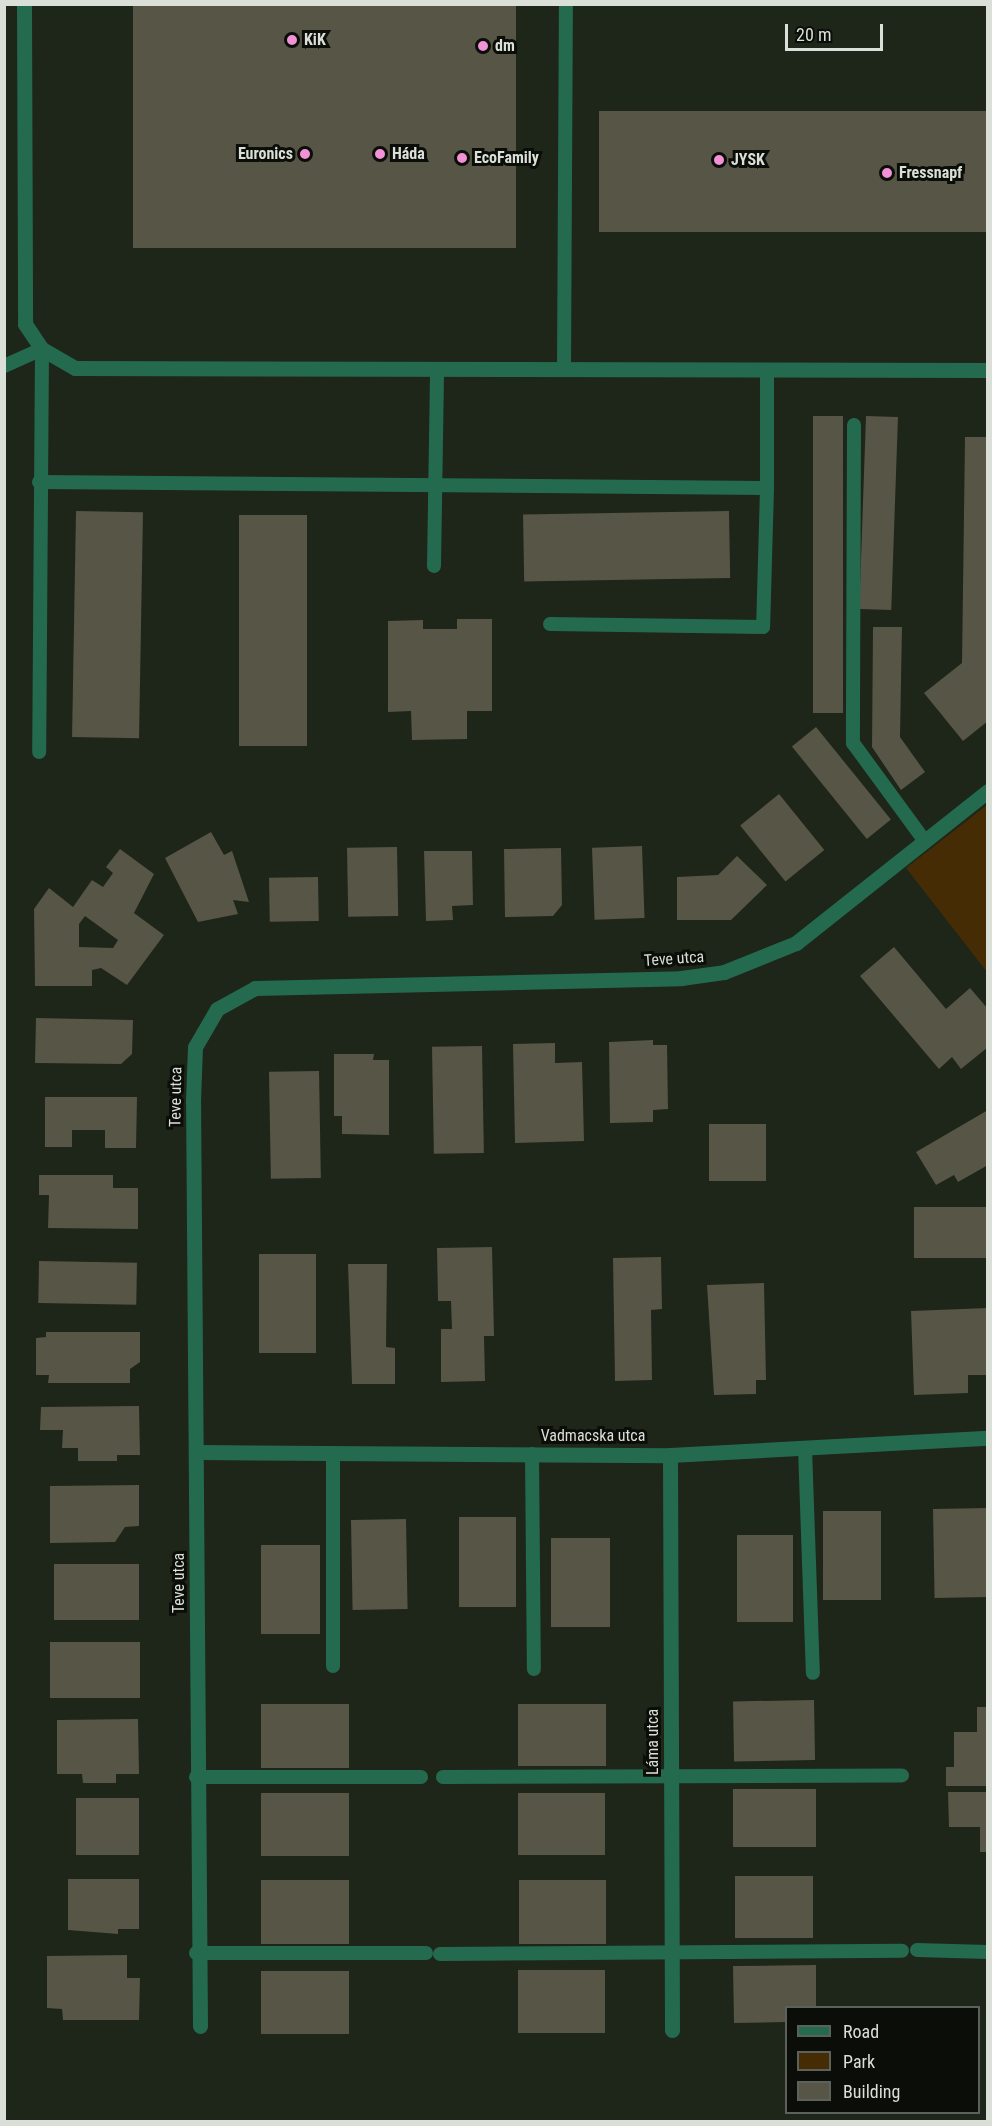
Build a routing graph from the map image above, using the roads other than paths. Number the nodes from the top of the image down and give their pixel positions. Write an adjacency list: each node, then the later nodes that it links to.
1 (24, 4): 3 (street)
2 (566, 4): 6 (lane)
3 (42, 349): 4 (lane); 5 (street); 10 (lane)
4 (4, 366)
5 (436, 370): 6 (street); 11 (lane)
6 (564, 370): 7 (street)
7 (766, 370): 8 (street); 12 (lane)
8 (987, 370)
9 (854, 425): 17 (lane)
10 (39, 482): 11 (lane); 15 (lane)
11 (435, 484): 12 (lane); 13 (lane)
12 (767, 488): 14 (lane)
13 (434, 566)
14 (550, 624)
15 (39, 752)
16 (987, 791): 17 (street, Teve utca)
17 (924, 840): 20 (street, Teve utca)
18 (987, 1438): 19 (street, Vadmacska utca)
19 (804, 1448): 23 (street, Vadmacska utca); 26 (lane)
20 (198, 1452): 21 (street, Vadmacska utca); 29 (street, Teve utca)
21 (333, 1453): 22 (street, Vadmacska utca); 24 (lane)
22 (532, 1454): 23 (street, Vadmacska utca); 25 (lane)
23 (670, 1455): 28 (street, Láma utca)
24 (333, 1666)
25 (534, 1669)
26 (813, 1673)
27 (902, 1775): 28 (lane)
28 (672, 1776): 31 (lane); 34 (street, Láma utca)
29 (196, 1777): 30 (lane); 36 (street, Teve utca)
30 (421, 1777)
31 (443, 1777)
32 (917, 1950): 35 (lane)
33 (902, 1951): 34 (lane)
34 (672, 1952): 36 (lane); 38 (street, Láma utca)
35 (987, 1952)
36 (196, 1953): 37 (street, Teve utca)
37 (200, 2026)
38 (672, 2030)

